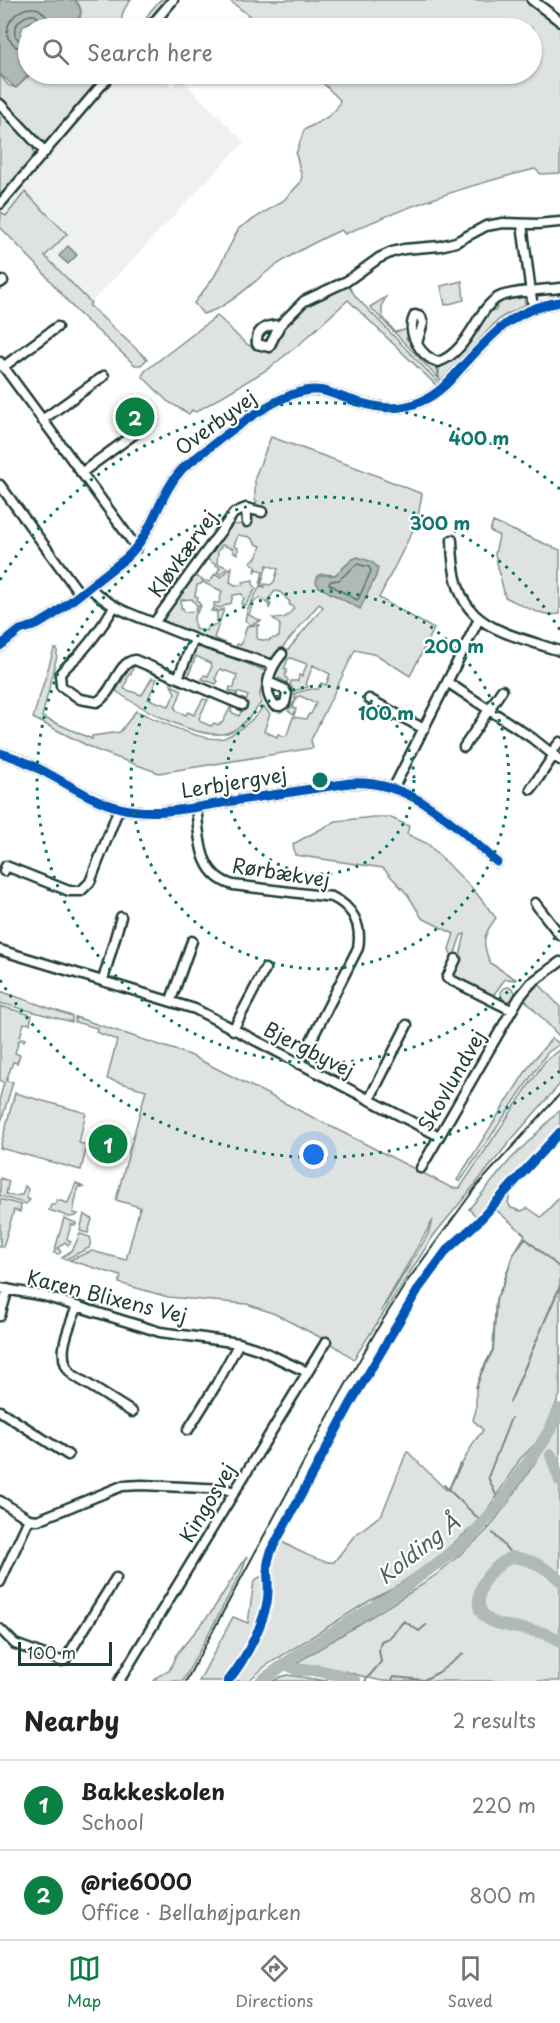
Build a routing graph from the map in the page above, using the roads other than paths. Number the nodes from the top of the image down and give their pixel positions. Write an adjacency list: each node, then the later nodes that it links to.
1 (173, 0): 3 (street)
2 (532, 0): 4 (street)
3 (158, 18)
4 (560, 21)
5 (103, 84): 7 (street)
6 (0, 104): 7 (street)
7 (45, 152): 8 (street)
8 (0, 204)
9 (560, 222): 10 (street)
10 (522, 224): 12 (street); 15 (street)
11 (560, 288): 12 (street)
12 (531, 292): 14 (street); 17 (street)
13 (560, 302): 14 (street, Overbyvej)
14 (533, 308): 28 (street, Overbyvej)
15 (280, 325)
16 (57, 327): 18 (street)
17 (417, 343)
18 (2, 364): 20 (street)
19 (104, 376): 20 (street)
20 (42, 420): 22 (street)
21 (148, 424): 22 (street)
22 (81, 473): 28 (street)
23 (0, 485): 30 (street)
24 (246, 508): 25 (street, Kløvkærvej); 26 (street, Kløvkærvej); 33 (street, Kløvkærvej)
25 (262, 512)
26 (247, 522)
27 (452, 540): 32 (street)
28 (137, 548): 29 (street, Overbyvej)
29 (89, 587): 30 (street, Overbyvej); 31 (street, Kløvkærvej)
30 (80, 594): 35 (street, Overbyvej)
31 (114, 607): 33 (street, Kløvkærvej); 39 (street)
32 (479, 619): 36 (street); 41 (street)
33 (154, 623): 34 (street)
34 (194, 639): 38 (street); 39 (street)
35 (0, 646)
36 (560, 651)
37 (282, 654): 38 (street)
38 (273, 664): 40 (street)
39 (178, 678): 44 (street)
40 (268, 682)
41 (447, 682): 45 (street); 46 (street)
42 (502, 690): 45 (street)
43 (369, 699): 46 (street)
44 (242, 705)
45 (489, 709): 48 (street); 50 (street)
46 (424, 729): 51 (street)
47 (560, 742): 50 (street)
48 (464, 747)
49 (0, 753): 54 (street, Lerbjergvej)
50 (555, 756): 52 (street)
51 (394, 787): 53 (street, Lerbjergvej); 55 (street, Lerbjergvej)
52 (531, 789)
53 (196, 807): 54 (street, Lerbjergvej); 70 (street, Rørbækvej)
54 (119, 808): 56 (street)
55 (497, 862)
56 (4, 872)
57 (535, 903): 59 (street)
58 (121, 917): 65 (street)
59 (560, 935)
60 (192, 941): 66 (street)
61 (0, 950): 65 (street, Bjergbyvej)
62 (456, 959): 67 (street)
63 (560, 962): 67 (street, Skovlundvej)
64 (265, 969): 69 (street, Bjergbyvej)
65 (102, 980): 66 (street, Bjergbyvej)
66 (171, 1000): 69 (street, Bjergbyvej)
67 (511, 1010): 72 (street, Skovlundvej)
68 (407, 1025): 71 (street, Bjergbyvej)
69 (233, 1030): 70 (street, Bjergbyvej)
70 (300, 1064): 71 (street, Bjergbyvej)
71 (369, 1100): 72 (street, Bjergbyvej)
72 (439, 1136): 73 (street, Skovlundvej)
73 (421, 1168)
74 (4, 1288): 75 (street, Karen Blixens Vej); 76 (street)
75 (78, 1306): 78 (street, Karen Blixens Vej); 81 (street)
76 (0, 1316)
77 (326, 1342): 79 (street, Kingosvej)
78 (239, 1343): 79 (street, Karen Blixens Vej); 82 (street)
79 (307, 1372): 84 (street, Kingosvej)
80 (0, 1411): 83 (street)
81 (132, 1412)
82 (188, 1430)
83 (68, 1455)
84 (234, 1492): 86 (street); 90 (street, Kingosvej)
85 (0, 1501): 86 (street)
86 (29, 1519): 88 (street)
87 (116, 1578): 89 (street)
88 (0, 1582)
89 (0, 1629)
90 (119, 1681)

